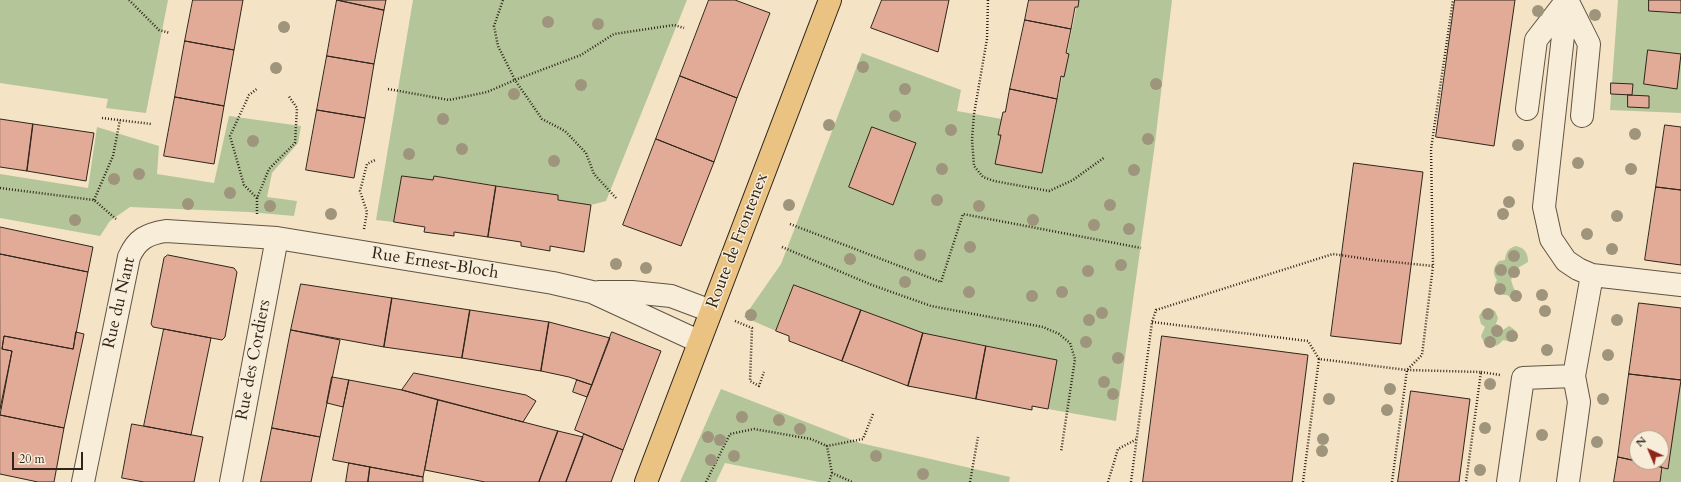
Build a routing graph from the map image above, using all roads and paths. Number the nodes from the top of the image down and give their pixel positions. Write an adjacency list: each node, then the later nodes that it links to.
1 (129, 0): 8 (path)
2 (503, 0): 9 (path)
3 (830, 0): 35 (main road, Route de Frontenex)
4 (988, 0): 18 (path)
5 (1453, 0): 31 (path)
6 (1566, 0): 13 (street); 14 (street); 32 (street)
7 (684, 28): 9 (path)
8 (170, 33)
9 (515, 80): 11 (path); 22 (path)
10 (258, 88): 21 (path)
11 (388, 89)
12 (288, 95): 21 (path)
13 (1527, 109)
14 (1582, 116)
15 (102, 118): 16 (path)
16 (120, 120): 17 (path); 23 (path)
17 (152, 124)
18 (1105, 157)
19 (375, 160): 27 (path)
20 (0, 188): 23 (path)
21 (257, 198): 24 (path)
22 (616, 198)
23 (94, 200): 25 (path)
24 (257, 217)
25 (116, 219)
26 (790, 224): 30 (path)
27 (363, 233)
28 (277, 238): 34 (street, Rue Ernest-Bloch); 50 (street, Rue du Nant); 51 (street, Rue des Cordiers)
29 (782, 247): 47 (path)
30 (1140, 248)
31 (1433, 266): 37 (path); 40 (path)
32 (1592, 275): 33 (street); 42 (street)
33 (1681, 285)
34 (592, 292): 35 (street, Rue Ernest-Bloch); 38 (street, Rue Ernest-Bloch)
35 (711, 311): 38 (main road, Route de Frontenex)
36 (735, 321): 41 (path)
37 (1152, 322): 39 (path); 45 (path)
38 (698, 342): 52 (main road, Route de Frontenex)
39 (1319, 359): 40 (path); 58 (path)
40 (1407, 370): 59 (path); 60 (path)
41 (764, 372)
42 (1574, 376): 61 (street); 62 (street)
43 (873, 414): 46 (path)
44 (978, 437): 49 (path)
45 (1137, 439): 56 (path); 57 (path)
46 (827, 446): 48 (path); 53 (path)
47 (1061, 452)
48 (832, 473): 54 (path); 55 (path)
49 (970, 481)
50 (83, 482)
51 (232, 482)
52 (646, 482)
53 (706, 482)
54 (829, 482)
55 (852, 482)
56 (1108, 482)
57 (1131, 482)
58 (1303, 482)
59 (1392, 482)
60 (1466, 482)
61 (1508, 482)
62 (1568, 482)

